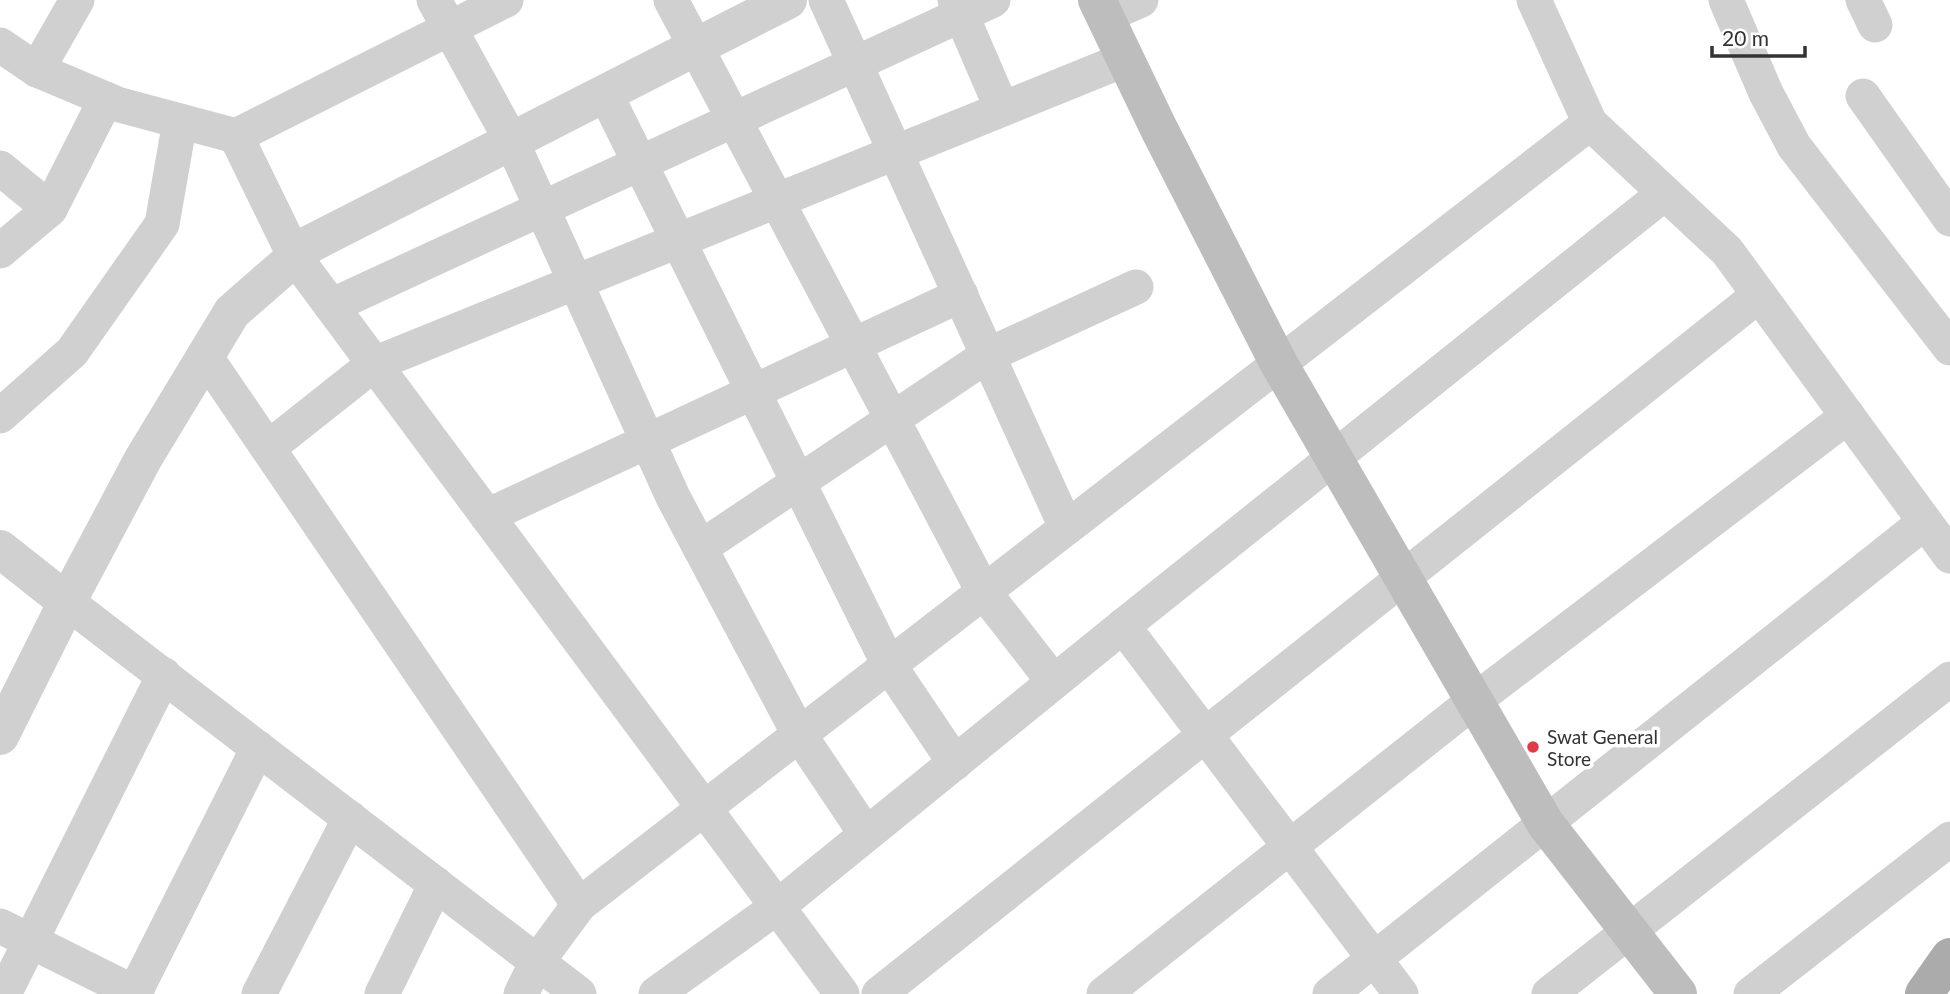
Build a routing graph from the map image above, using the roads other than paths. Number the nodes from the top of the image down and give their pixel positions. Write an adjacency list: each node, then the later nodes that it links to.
1 (77, 0): 17 (street)
2 (506, 0): 12 (street)
3 (671, 0): 14 (street)
4 (788, 0): 14 (street)
5 (827, 0): 16 (street)
6 (993, 0): 10 (street)
7 (1142, 0): 11 (street)
8 (1534, 0): 24 (street)
9 (1726, 0): 44 (street)
10 (958, 7): 16 (street); 21 (street)
11 (1101, 8): 15 (main road)
12 (442, 14): 25 (street); 26 (street)
13 (0, 45): 17 (street)
14 (695, 47): 18 (street); 22 (street)
15 (1126, 59): 21 (street); 47 (main road)
16 (855, 64): 22 (street); 27 (street)
17 (37, 70): 20 (street)
18 (604, 93): 26 (street); 28 (street)
19 (1863, 96): 34 (street)
20 (106, 99): 23 (street); 33 (street)
21 (1002, 109): 27 (street)
22 (734, 120): 28 (street); 31 (street)
23 (180, 121): 25 (street); 50 (street)
24 (1590, 123): 30 (street); 47 (street)
25 (236, 136): 37 (street)
26 (511, 140): 32 (street); 37 (street)
27 (896, 153): 31 (street); 40 (street)
28 (640, 163): 32 (street); 35 (street)
29 (0, 168): 33 (street)
30 (1665, 193): 41 (street); 55 (street)
31 (777, 201): 35 (street); 43 (street)
32 (542, 208): 38 (street); 42 (street)
33 (50, 209): 36 (street)
34 (1950, 219)
35 (678, 240): 38 (street); 49 (street)
36 (0, 251)
37 (295, 257): 42 (street); 46 (street)
38 (575, 282): 48 (street); 53 (street)
39 (1136, 287): 45 (street)
40 (961, 295): 43 (street); 45 (street)
41 (1759, 295): 51 (street); 63 (street)
42 (331, 306): 48 (street)
43 (853, 346): 49 (street); 52 (street)
44 (1950, 348)
45 (988, 355): 52 (street); 59 (street)
46 (205, 356): 54 (street); 65 (street)
47 (1278, 362): 55 (main road); 59 (street)
48 (374, 364): 54 (street); 57 (street)
49 (753, 392): 53 (street); 56 (street)
50 (0, 416)
51 (1848, 416): 58 (street); 71 (street)
52 (892, 419): 56 (street); 64 (street)
53 (648, 441): 57 (street); 60 (street)
54 (268, 448): 84 (street)
55 (1335, 457): 63 (main road); 66 (street)
56 (798, 483): 60 (street); 67 (street)
57 (487, 516): 77 (street)
58 (1925, 522): 62 (street); 79 (street)
59 (1066, 527): 64 (street)
60 (700, 548): 72 (street)
61 (0, 549): 65 (street)
62 (1950, 556)
63 (1403, 578): 71 (main road); 73 (street)
64 (983, 591): 67 (street); 70 (street)
65 (67, 601): 68 (street); 74 (street)
66 (1123, 626): 70 (street); 73 (street)
67 (888, 665): 72 (street); 76 (street)
68 (164, 675): 75 (street); 88 (street)
69 (1950, 679): 87 (street)
70 (1054, 682): 76 (street)
71 (1474, 701): 79 (main road); 82 (street)
72 (799, 734): 77 (street); 80 (street)
73 (1206, 735): 82 (street); 100 (street)
74 (0, 736)
75 (258, 748): 78 (street); 93 (street)
76 (955, 763): 80 (street)
77 (704, 808): 84 (street); 85 (street)
78 (350, 818): 83 (street); 94 (street)
79 (1545, 823): 87 (main road); 90 (street)
80 (866, 834): 85 (street)
81 (1950, 839): 106 (street)
82 (1290, 846): 90 (street); 101 (street)
83 (436, 884): 91 (street); 95 (street)
84 (579, 905): 91 (street)
85 (777, 907): 98 (street); 99 (street)
86 (0, 926): 88 (street)
87 (1629, 931): 104 (street); 105 (main road)
88 (31, 941): 92 (street); 93 (street)
89 (1950, 957): 107 (main road)
90 (1374, 959): 102 (street); 103 (street)
91 (537, 961): 96 (street); 97 (street)
92 (4, 994)
93 (135, 994)
94 (259, 994)
95 (382, 994)
96 (521, 994)
97 (579, 994)
98 (656, 994)
99 (842, 994)
100 (879, 994)
101 (1104, 994)
102 (1330, 994)
103 (1401, 994)
104 (1549, 994)
105 (1678, 994)
106 (1751, 994)
107 (1924, 994)

